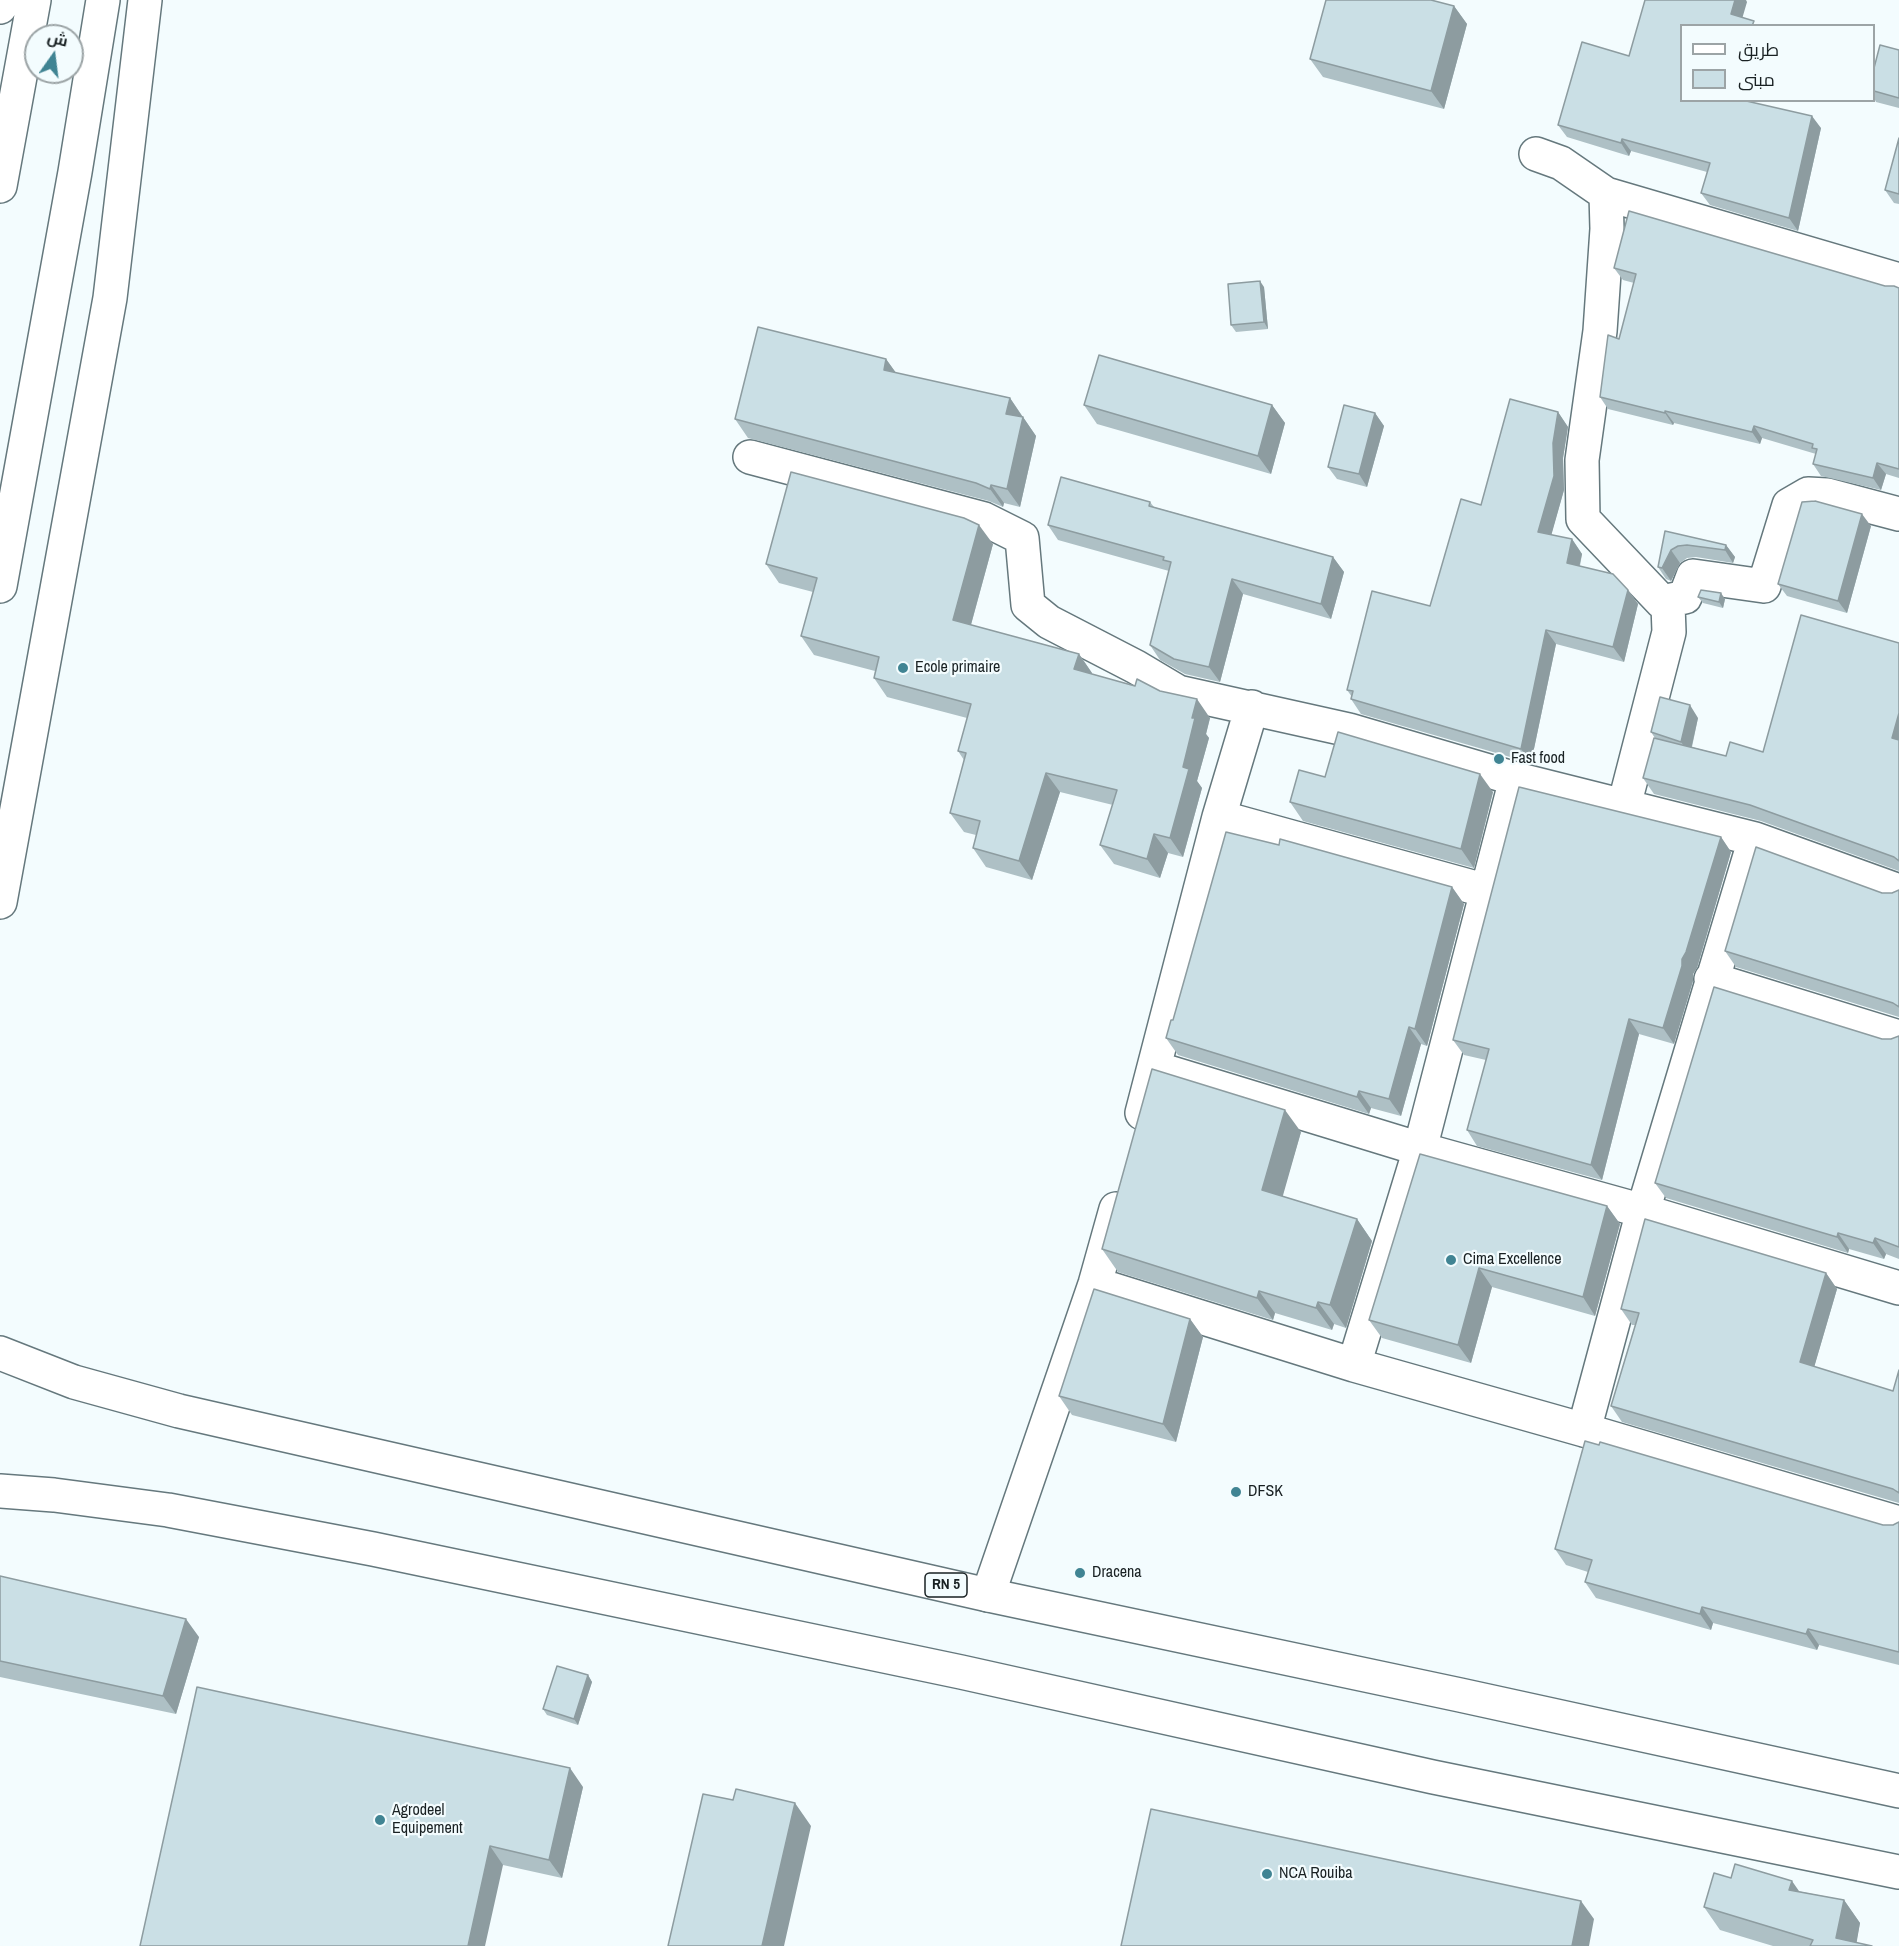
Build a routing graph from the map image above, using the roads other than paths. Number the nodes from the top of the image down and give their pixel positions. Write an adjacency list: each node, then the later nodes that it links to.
1 (1, 0): 5 (main road)
2 (34, 0): 7 (main road)
3 (145, 0): 21 (main road)
4 (102, 4): 12 (main road)
5 (0, 7)
6 (1536, 154): 8 (main road)
7 (0, 186)
8 (1606, 194): 9 (main road); 13 (main road)
9 (1899, 280)
10 (750, 457): 14 (main road)
11 (1899, 514): 13 (main road)
12 (0, 585)
13 (1662, 602): 16 (main road)
14 (1251, 707): 15 (main road); 17 (main road)
15 (1516, 779): 16 (main road); 19 (main road)
16 (1624, 806): 18 (main road)
17 (1219, 817): 19 (main road); 24 (main road)
18 (1755, 838): 20 (main road); 22 (main road)
19 (1487, 891): 26 (main road)
20 (1899, 891)
21 (0, 902)
22 (1711, 980): 23 (main road); 28 (main road)
23 (1899, 1037)
24 (1155, 1068): 25 (main road); 26 (main road)
25 (1136, 1136)
26 (1420, 1149): 28 (main road); 32 (main road)
27 (1123, 1182): 29 (main road)
28 (1643, 1211): 30 (main road); 33 (main road)
29 (1095, 1284): 32 (main road); 36 (main road)
30 (1899, 1288)
31 (0, 1353): 36 (main road, RN 5)
32 (1354, 1365): 33 (main road)
33 (1584, 1430): 35 (main road)
34 (0, 1491): 38 (main road)
35 (1899, 1523)
36 (988, 1595): 37 (main road, RN 5)
37 (1899, 1791)
38 (1899, 1872)

